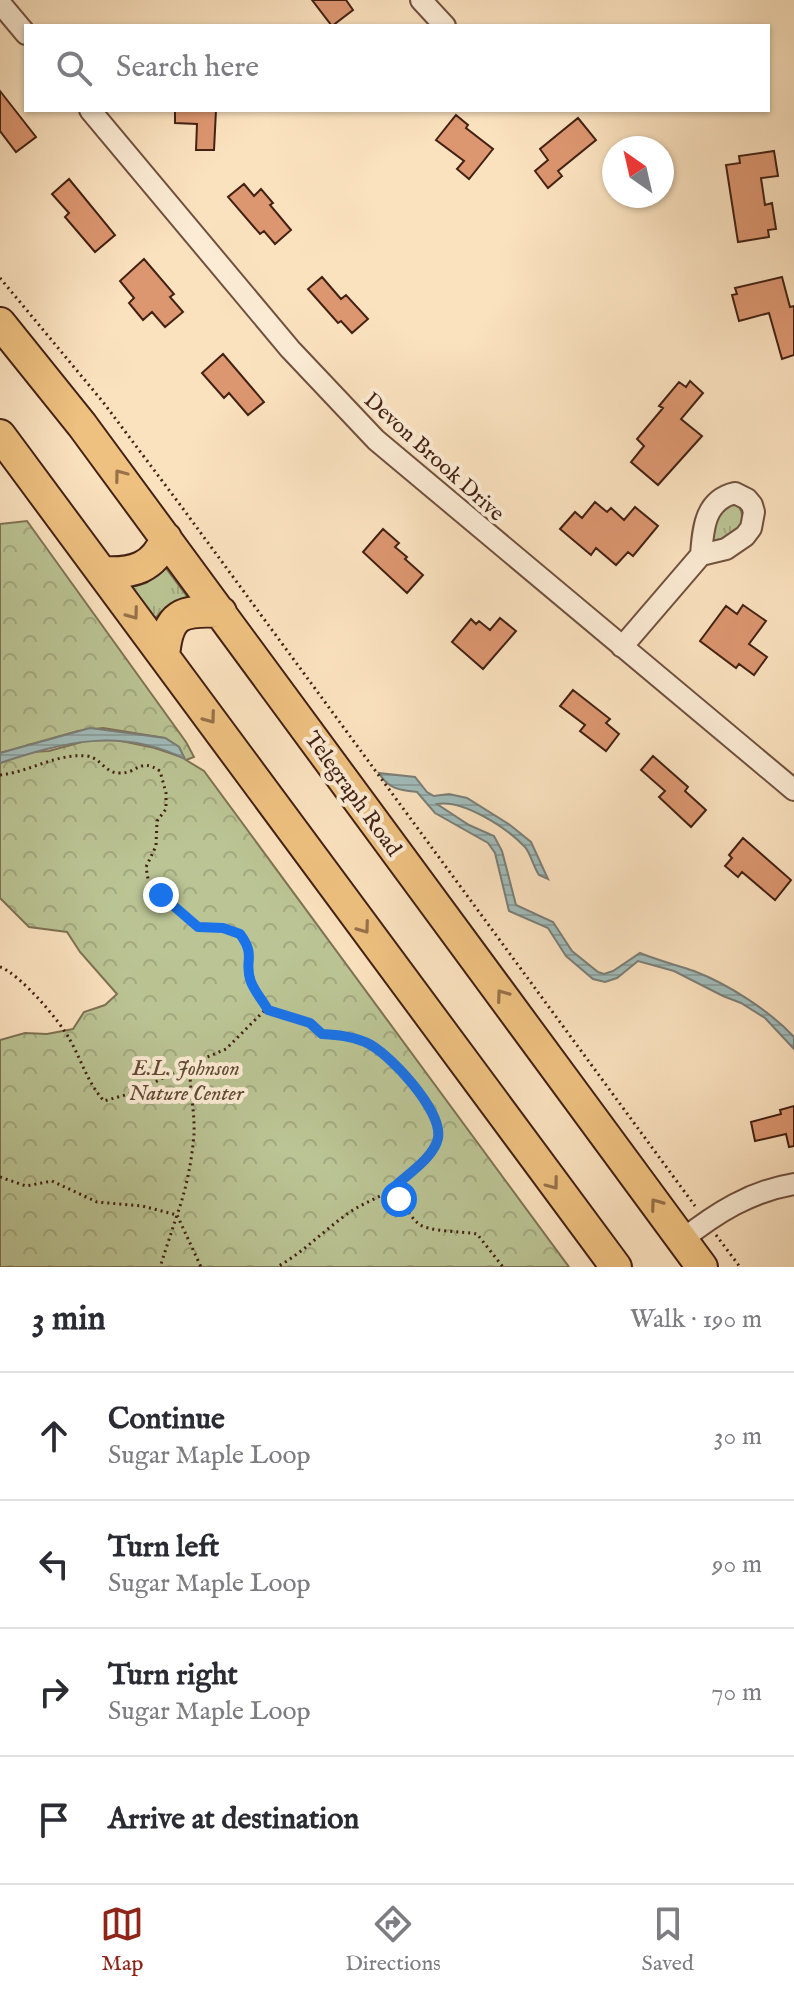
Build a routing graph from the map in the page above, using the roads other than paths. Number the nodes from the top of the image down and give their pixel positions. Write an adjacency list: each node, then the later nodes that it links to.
1 (421, 0): 3 (street)
2 (0, 3): 4 (street)
3 (443, 24)
4 (24, 32)
5 (92, 112): 12 (street, Devon Brook Drive)
6 (0, 323): 8 (highway, Telegraph Road, one-way to 6)
7 (0, 435): 10 (highway)
8 (166, 538): 10 (highway); 11 (highway, Telegraph Road)
9 (701, 555): 12 (street)
10 (102, 572): 13 (highway, one-way to 13)
11 (221, 612): 13 (highway); 16 (highway, Telegraph Road, one-way to 11)
12 (622, 647): 14 (street, Devon Brook Drive)
13 (164, 656): 17 (highway, one-way to 17)
14 (794, 790)
15 (794, 1184): 16 (street)
16 (682, 1240): 18 (highway); 19 (highway, Telegraph Road)
17 (616, 1267)
18 (668, 1267)
19 (702, 1267)

